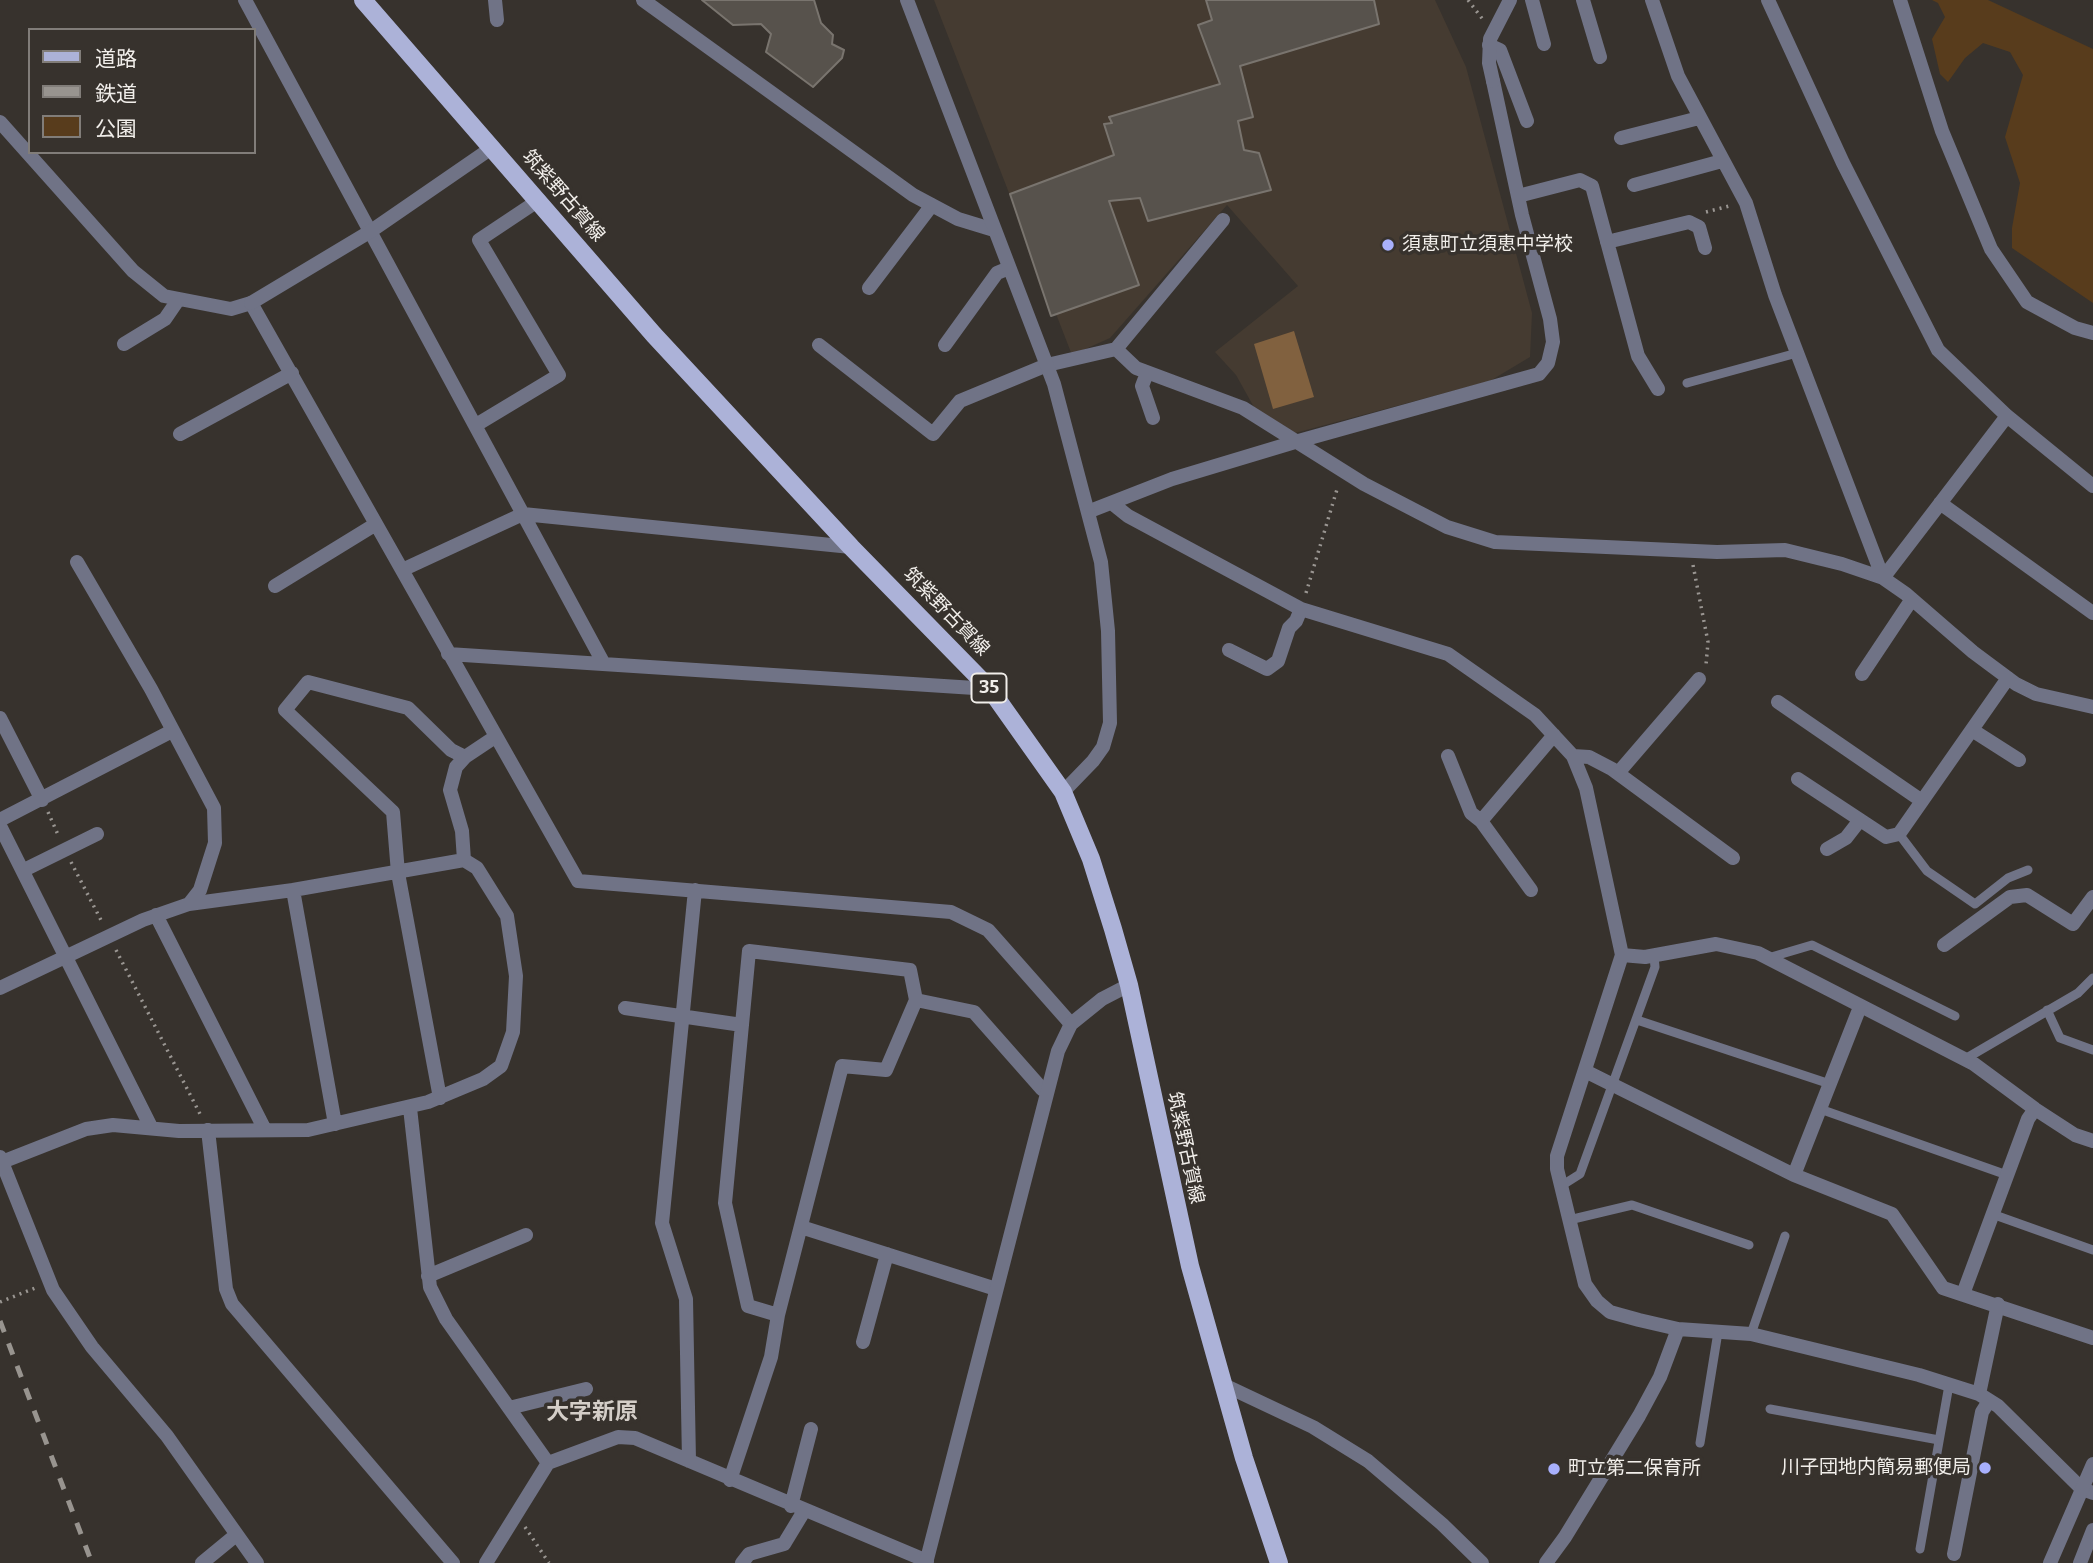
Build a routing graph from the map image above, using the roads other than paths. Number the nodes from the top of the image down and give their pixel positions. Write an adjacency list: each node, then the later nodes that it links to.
1 (245, 0): 30 (street)
2 (363, 0): 20 (main road, 筑紫野古賀線 / 35)
3 (495, 0): 12 (street)
4 (643, 0): 27 (street)
5 (906, 0): 29 (street)
6 (1510, 0): 14 (street)
7 (1532, 0): 13 (street)
8 (1583, 0): 15 (street)
9 (1652, 0): 16 (street)
10 (1768, 0): 48 (street)
11 (1900, 0): 37 (street)
12 (497, 20)
13 (1544, 44)
14 (1489, 45): 17 (street); 25 (street)
15 (1600, 57)
16 (1699, 118): 19 (street); 23 (street)
17 (1527, 121)
18 (0, 122): 21 (street)
19 (1621, 138)
20 (493, 147): 26 (main road, 筑紫野古賀線 / 35); 30 (street)
21 (28, 153)
22 (29, 154): 35 (street)
23 (1721, 161): 24 (street); 42 (street)
24 (1634, 185)
25 (1518, 196): 31 (street); 52 (street)
26 (539, 200): 50 (street); 59 (main road, 筑紫野古賀線 / 35)
27 (932, 205): 29 (street); 34 (street)
28 (1223, 220): 41 (street)
29 (994, 230): 33 (street)
30 (371, 231): 36 (street); 50 (street)
31 (1607, 242): 32 (street); 47 (street)
32 (1705, 248)
33 (1009, 268): 40 (street); 43 (street)
34 (869, 288)
35 (178, 300): 36 (street); 38 (street)
36 (251, 303): 44 (street)
37 (2093, 333)
38 (124, 344)
39 (820, 345): 43 (street)
40 (944, 345)
41 (1116, 349): 43 (street); 45 (street)
42 (1797, 353): 46 (lane); 62 (street)
43 (1047, 365): 56 (street)
44 (292, 373): 51 (street); 58 (street)
45 (1147, 373): 49 (street); 52 (street)
46 (1687, 383)
47 (1658, 389)
48 (2007, 416): 53 (street); 54 (street)
49 (1153, 418)
50 (475, 425): 57 (street)
51 (180, 434)
52 (1296, 442): 55 (street); 62 (street)
53 (2093, 486)
54 (1940, 503): 62 (street); 66 (street)
55 (1113, 504): 56 (street); 65 (street)
56 (1090, 511): 87 (street)
57 (523, 514): 59 (street); 61 (street); 69 (street)
58 (376, 524): 61 (street); 63 (street)
59 (851, 547): 73 (main road, 筑紫野古賀線 / 35)
60 (77, 562): 78 (street)
61 (402, 570): 68 (street)
62 (1883, 578): 64 (street)
63 (275, 586)
64 (1912, 599): 70 (street); 71 (street)
65 (1301, 609): 67 (street); 79 (street)
66 (2093, 613)
67 (1229, 650)
68 (448, 654): 69 (street); 80 (street)
69 (604, 664): 73 (street)
70 (1861, 674)
71 (2008, 678): 75 (street); 77 (street)
72 (1699, 679): 85 (street)
73 (990, 689): 87 (main road, 筑紫野古賀線 / 35)
74 (1778, 702): 89 (street)
75 (2093, 707)
76 (0, 718): 88 (street)
77 (1972, 730): 84 (street); 89 (street)
78 (172, 731): 88 (street); 106 (street)
79 (1554, 735): 82 (street); 92 (street)
80 (495, 737): 83 (street); 103 (street)
81 (1448, 756): 92 (street)
82 (1573, 756): 85 (street); 109 (street)
83 (465, 757): 98 (street); 101 (street)
84 (2019, 760)
85 (1618, 773): 97 (street)
86 (1798, 779): 91 (street)
87 (1063, 792): 114 (main road, 筑紫野古賀線 / 35)
88 (43, 800): 90 (street)
89 (1922, 801): 95 (street)
90 (0, 820)
91 (1860, 820): 95 (street); 96 (street)
92 (1481, 821): 104 (street)
93 (0, 826): 99 (street)
94 (97, 834): 99 (street)
95 (1899, 834): 100 (lane)
96 (1827, 849)
97 (1733, 858)
98 (464, 860): 101 (street); 131 (street)
99 (24, 870): 112 (street)
100 (2028, 870)
101 (398, 873): 102 (street); 131 (street)
102 (293, 890): 106 (street); 135 (street)
103 (695, 890): 121 (street); 123 (street)
104 (1531, 890)
105 (2093, 897): 108 (street)
106 (189, 904): 107 (street)
107 (156, 915): 112 (street); 138 (street)
108 (1944, 945)
109 (1622, 955): 110 (street); 127 (street)
110 (1654, 956): 111 (street); 122 (lane)
111 (1768, 958): 117 (street); 120 (lane)
112 (64, 959): 115 (street); 136 (street)
113 (2093, 978): 119 (lane)
114 (1129, 985): 123 (street); 162 (main road, 筑紫野古賀線 / 35)
115 (0, 988)
116 (916, 1000): 124 (street); 130 (street); 146 (street)
117 (1860, 1007): 126 (street); 128 (street)
118 (625, 1008): 121 (street)
119 (2047, 1010): 125 (lane); 126 (lane)
120 (1955, 1016)
121 (681, 1017): 124 (street); 171 (street)
122 (1637, 1020): 128 (lane); 129 (lane)
123 (1071, 1024): 153 (street)
124 (742, 1025): 156 (street)
125 (2093, 1050)
126 (1965, 1059): 134 (street)
127 (1585, 1071): 129 (street); 143 (street)
128 (1830, 1084): 133 (street)
129 (1614, 1086): 141 (street); 143 (lane)
130 (1042, 1089)
131 (440, 1098): 132 (street)
132 (411, 1108): 135 (street); 152 (street)
133 (1820, 1109): 141 (street); 142 (lane)
134 (2035, 1109): 139 (street); 142 (street)
135 (335, 1124): 138 (street)
136 (151, 1127): 137 (street); 140 (street)
137 (208, 1130): 138 (street); 184 (street)
138 (265, 1130)
139 (2093, 1141)
140 (1, 1159): 178 (street)
141 (1794, 1175): 154 (street)
142 (2007, 1175): 144 (street)
143 (1561, 1186): 145 (street)
144 (1992, 1214): 150 (lane); 154 (street)
145 (1569, 1220): 149 (lane); 157 (street)
146 (801, 1227): 151 (street); 156 (street)
147 (526, 1235): 152 (street)
148 (1786, 1236): 159 (lane)
149 (1749, 1245)
150 (2093, 1250)
151 (887, 1254): 153 (street); 161 (street)
152 (428, 1276): 166 (street)
153 (996, 1289): 181 (street)
154 (1963, 1294): 155 (street)
155 (1998, 1304): 160 (street); 165 (street)
156 (778, 1315): 174 (street)
157 (1678, 1329): 158 (street); 189 (street)
158 (1718, 1332): 159 (street); 170 (lane)
159 (1751, 1334): 163 (street)
160 (2093, 1338)
161 (863, 1342)
162 (1224, 1385): 187 (main road, 筑紫野古賀線 / 35); 188 (street)
163 (1948, 1385): 165 (street); 169 (lane)
164 (586, 1390): 166 (street)
165 (1984, 1397): 175 (street); 180 (street)
166 (509, 1408): 172 (street)
167 (1770, 1409): 169 (lane)
168 (811, 1429): 176 (street)
169 (1939, 1440): 179 (lane)
170 (1700, 1443)
171 (689, 1461): 172 (street); 174 (street)
172 (548, 1463): 185 (street)
173 (2093, 1464): 175 (street)
174 (730, 1480): 176 (street)
175 (2088, 1491): 190 (street)
176 (798, 1509): 181 (street); 186 (street)
177 (2093, 1530): 191 (street)
178 (236, 1535): 182 (street); 183 (street)
179 (1920, 1549)
180 (1954, 1554)
181 (926, 1562)
182 (202, 1563)
183 (257, 1563)
184 (453, 1563)
185 (486, 1563)
186 (741, 1563)
187 (1279, 1563)
188 (1482, 1563)
189 (1546, 1563)
190 (2050, 1563)
191 (2080, 1563)

